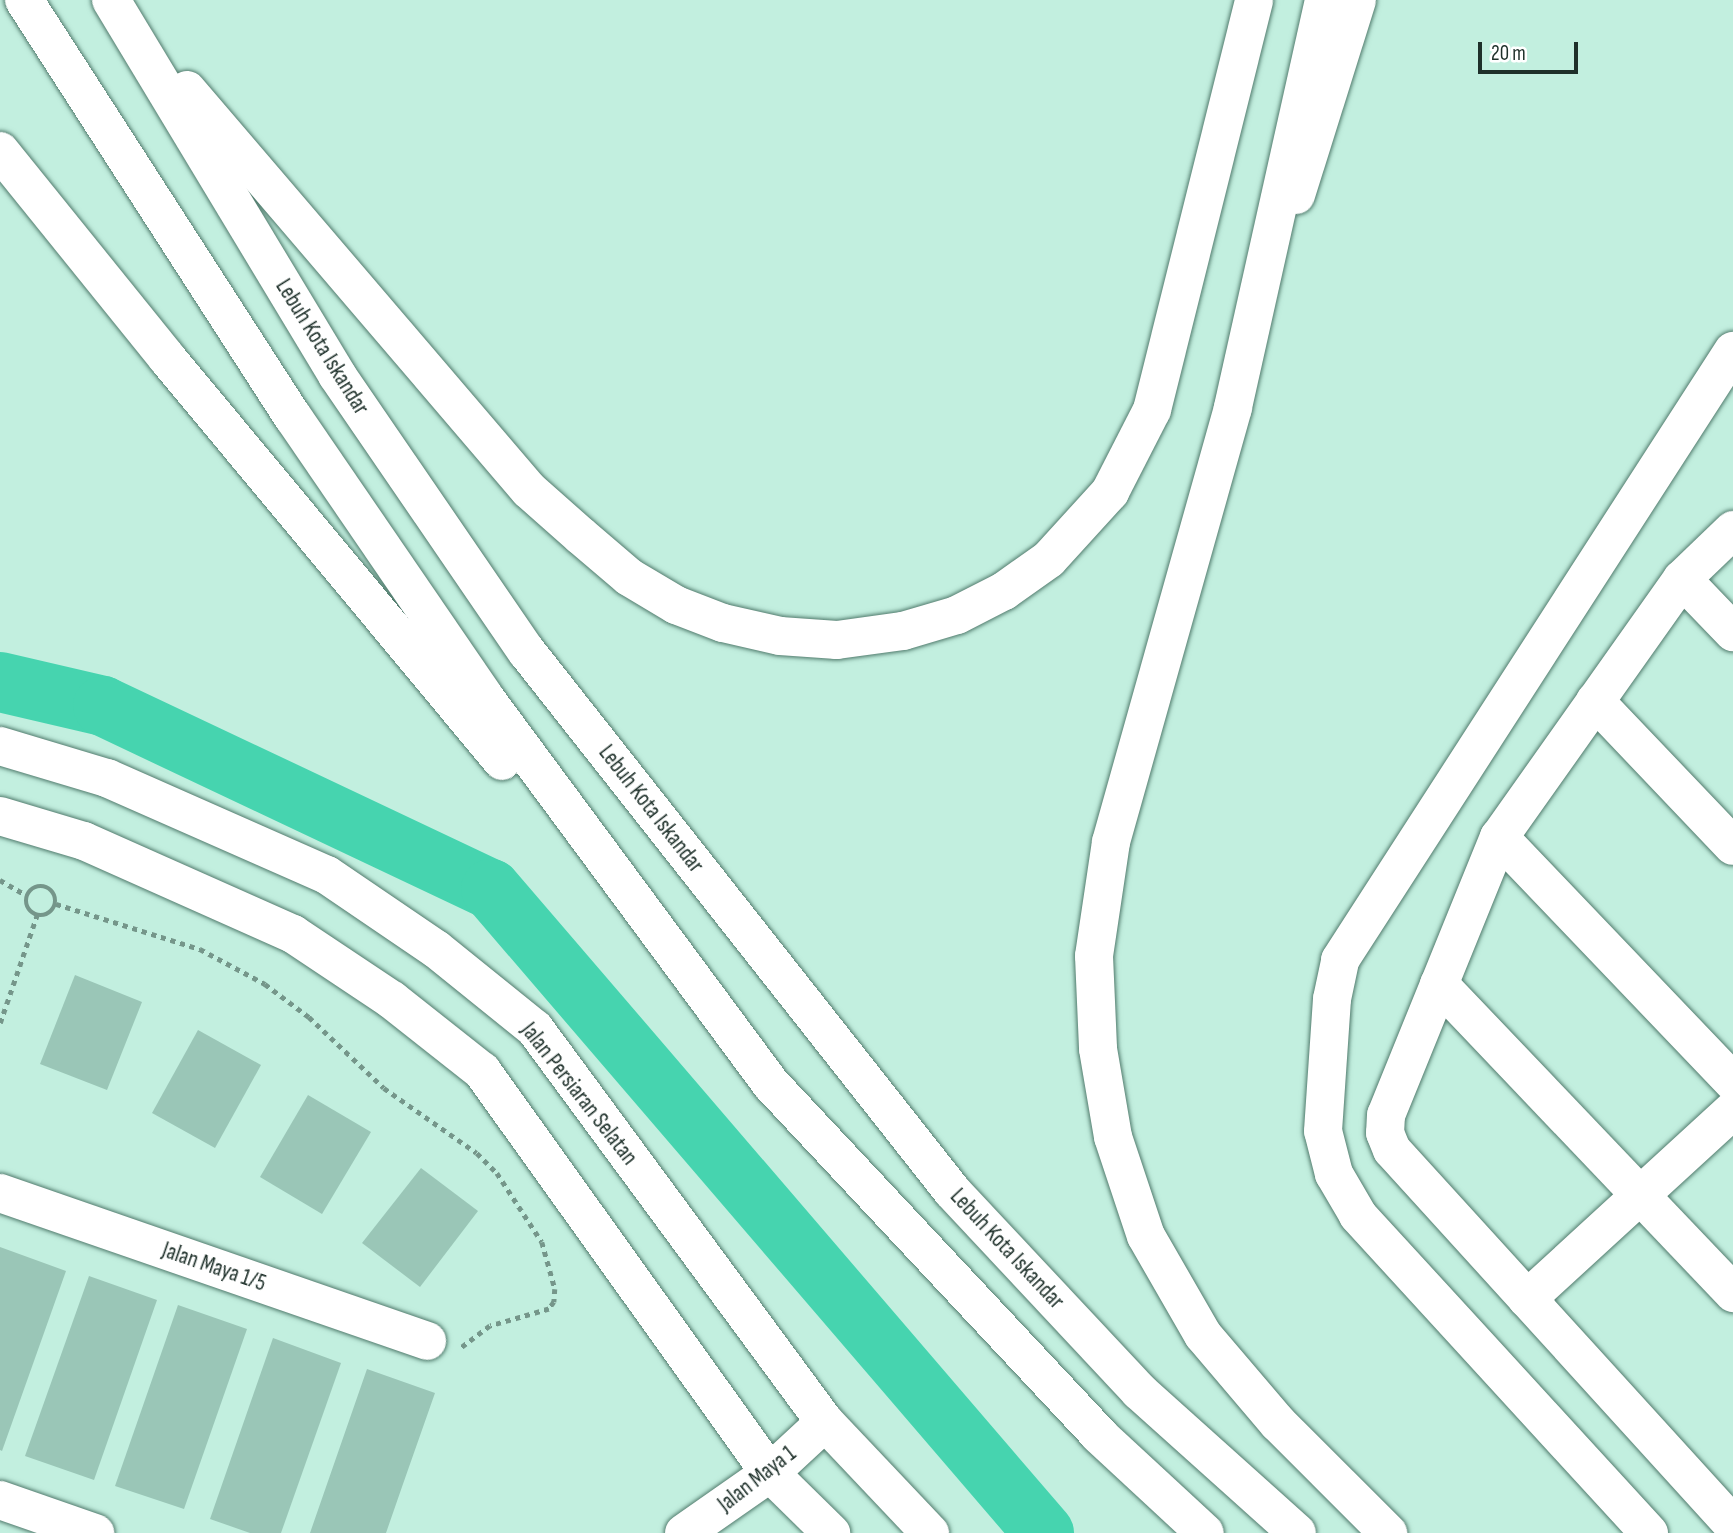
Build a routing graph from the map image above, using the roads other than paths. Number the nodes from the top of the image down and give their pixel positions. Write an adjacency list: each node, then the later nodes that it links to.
1 (24, 0): 19 (main road)
2 (1254, 0): 5 (main road)
3 (1324, 0): 8 (main road)
4 (1357, 0): 8 (main road)
5 (113, 3): 35 (main road, Lebuh Kota Iskandar)
6 (0, 150): 19 (main road)
7 (1733, 351): 37 (main road)
8 (1233, 408): 36 (main road)
9 (1733, 530): 10 (main road)
10 (1682, 579): 11 (main road); 12 (main road)
11 (1733, 632)
12 (1595, 701): 15 (main road); 16 (main road)
13 (0, 746): 26 (main road, Jalan Persiaran Selatan)
14 (0, 816): 27 (main road)
15 (1499, 837): 17 (main road); 18 (main road)
16 (1733, 846)
17 (1439, 984): 22 (main road); 24 (main road)
18 (1733, 1082)
19 (770, 1083): 34 (main road)
20 (1733, 1110): 22 (main road)
21 (0, 1193): 25 (main road, Jalan Maya 1/5)
22 (1640, 1195): 23 (main road); 24 (main road)
23 (1733, 1293)
24 (1527, 1299): 29 (main road)
25 (427, 1341)
26 (825, 1422): 27 (main road, Jalan Maya 1); 33 (main road, Jalan Persiaran Selatan)
27 (770, 1473): 31 (main road, Jalan Maya 1); 32 (main road)
28 (0, 1500): 30 (main road)
29 (1733, 1525)
30 (94, 1533)
31 (685, 1533)
32 (831, 1533)
33 (930, 1533)
34 (1205, 1533)
35 (1297, 1533)
36 (1388, 1533)
37 (1649, 1533)

